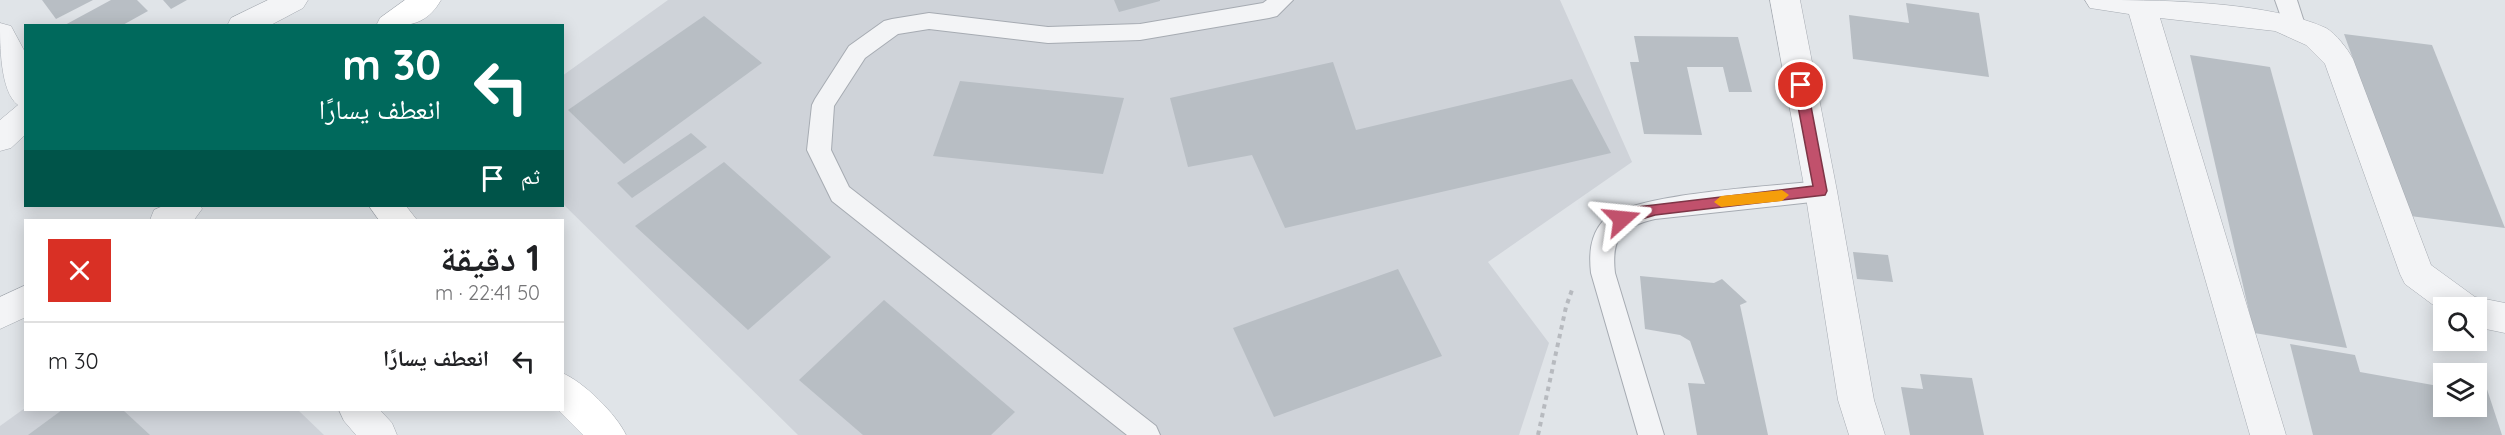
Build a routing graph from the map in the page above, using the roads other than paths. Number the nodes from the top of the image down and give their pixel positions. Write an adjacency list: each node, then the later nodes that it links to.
1 (293, 0): 8 (street)
2 (426, 0): 9 (main road)
3 (1282, 0): 26 (lane)
4 (1785, 0): 14 (street)
5 (2100, 0): 6 (street)
6 (2141, 5): 7 (street); 29 (street)
7 (2291, 14): 17 (street)
8 (247, 24)
9 (394, 24)
10 (0, 34): 11 (street)
11 (24, 91)
12 (24, 117): 13 (street)
13 (0, 139)
14 (1821, 191): 27 (lane); 28 (street)
15 (386, 207): 16 (main road)
16 (399, 219)
17 (2448, 297)
18 (24, 300): 19 (street)
19 (0, 314)
20 (2487, 314): 21 (street)
21 (2505, 318)
22 (564, 390): 25 (main road)
23 (358, 411): 24 (street)
24 (379, 435)
25 (608, 435)
26 (1147, 435)
27 (1650, 435)
28 (1867, 435)
29 (2268, 435)

